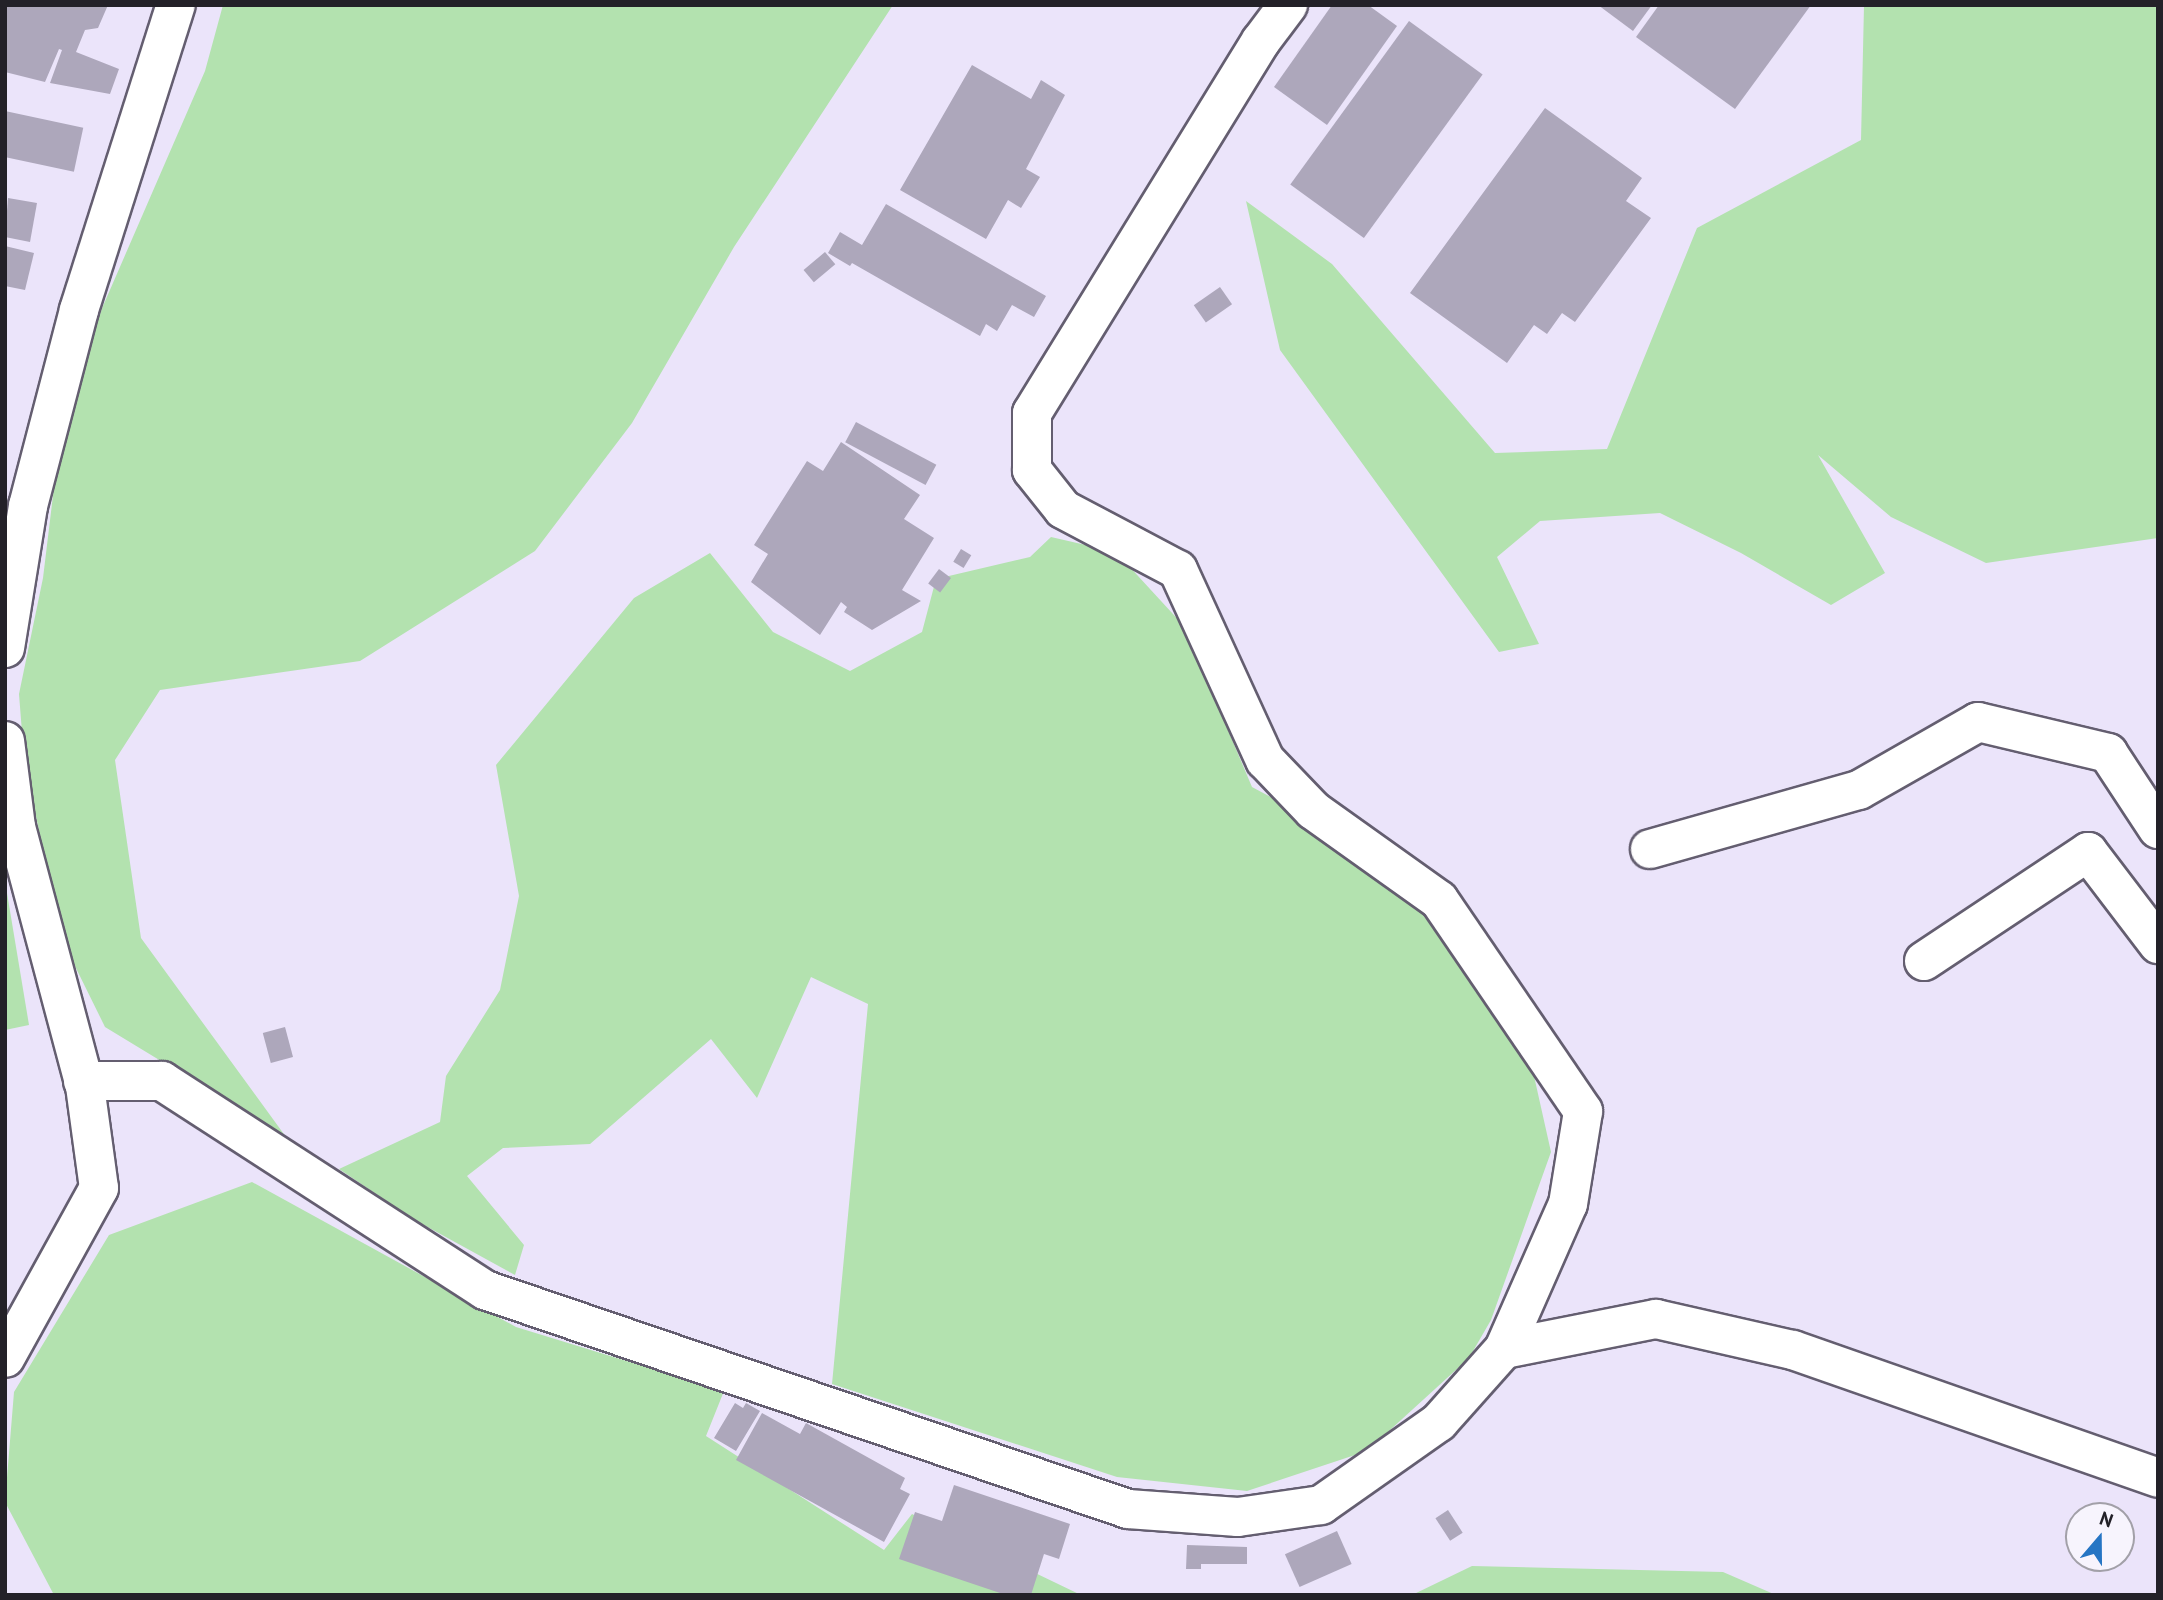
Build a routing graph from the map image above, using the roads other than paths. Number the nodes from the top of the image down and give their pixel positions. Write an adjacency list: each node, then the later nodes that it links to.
1 (176, 5): 3 (street)
2 (1288, 5): 11 (street)
3 (5, 649)
4 (5, 741): 5 (street)
5 (10, 825): 10 (street)
6 (2158, 829): 7 (street)
7 (1650, 849)
8 (2158, 944): 9 (street)
9 (1924, 961)
10 (83, 1081): 11 (street); 12 (street)
11 (1504, 1349): 13 (street)
12 (5, 1358)
13 (2158, 1478)

